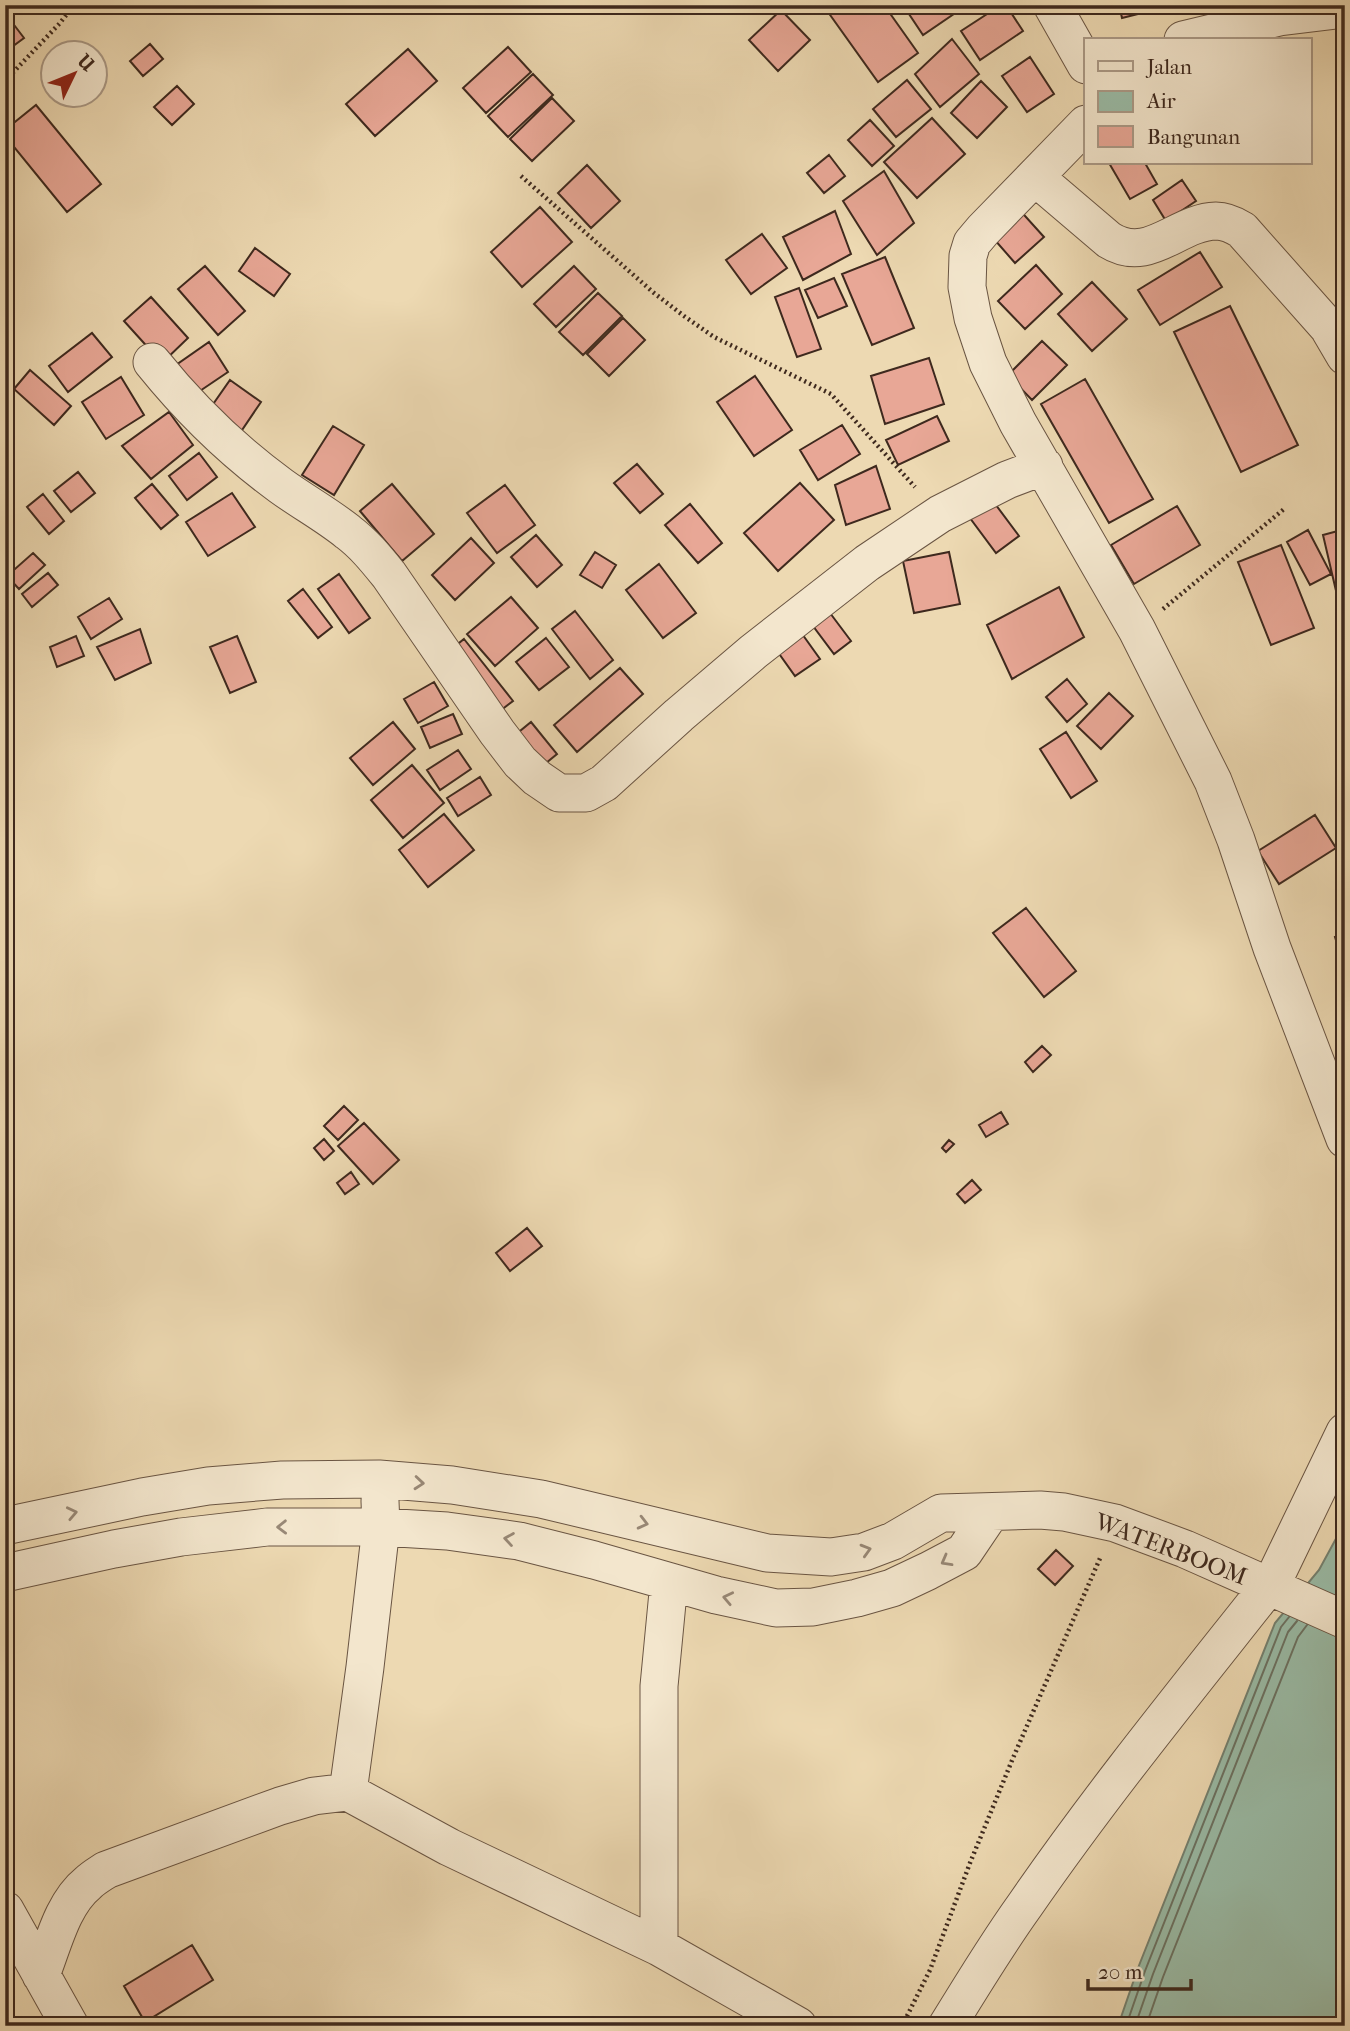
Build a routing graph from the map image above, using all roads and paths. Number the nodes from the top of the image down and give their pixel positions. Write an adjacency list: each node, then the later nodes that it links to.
1 (74, 5): 7 (path)
2 (1052, 5): 6 (street)
3 (1345, 9): 4 (street)
4 (1219, 18): 5 (street)
5 (1186, 38)
6 (1084, 61)
7 (5, 81)
8 (1084, 126): 10 (street)
9 (521, 176): 15 (path)
10 (1035, 177): 11 (street); 13 (street)
11 (1339, 336)
12 (152, 362): 15 (street)
13 (1044, 466): 15 (street); 16 (street)
14 (1284, 509): 16 (path)
15 (940, 514)
16 (1137, 630): 17 (street)
17 (1345, 1139)
18 (1345, 1433): 26 (street)
19 (379, 1479): 20 (street, WATERBOOM, one-way to 20); 22 (street, WATERBOOM, one-way to 19); 23 (street)
20 (990, 1512): 21 (street, WATERBOOM); 25 (street, one-way to 25)
21 (1115, 1523): 26 (street, WATERBOOM); 34 (path)
22 (5, 1526)
23 (381, 1527): 24 (street, one-way to 24); 25 (street, one-way to 23); 28 (street)
24 (5, 1573)
25 (668, 1582): 30 (street)
26 (1279, 1592): 27 (street, WATERBOOM); 35 (street)
27 (1345, 1620)
28 (348, 1792): 30 (street); 31 (street)
29 (5, 1910): 31 (street)
30 (659, 1947): 33 (street)
31 (41, 1975): 32 (street)
32 (70, 2026)
33 (798, 2026)
34 (902, 2026)
35 (947, 2026)

